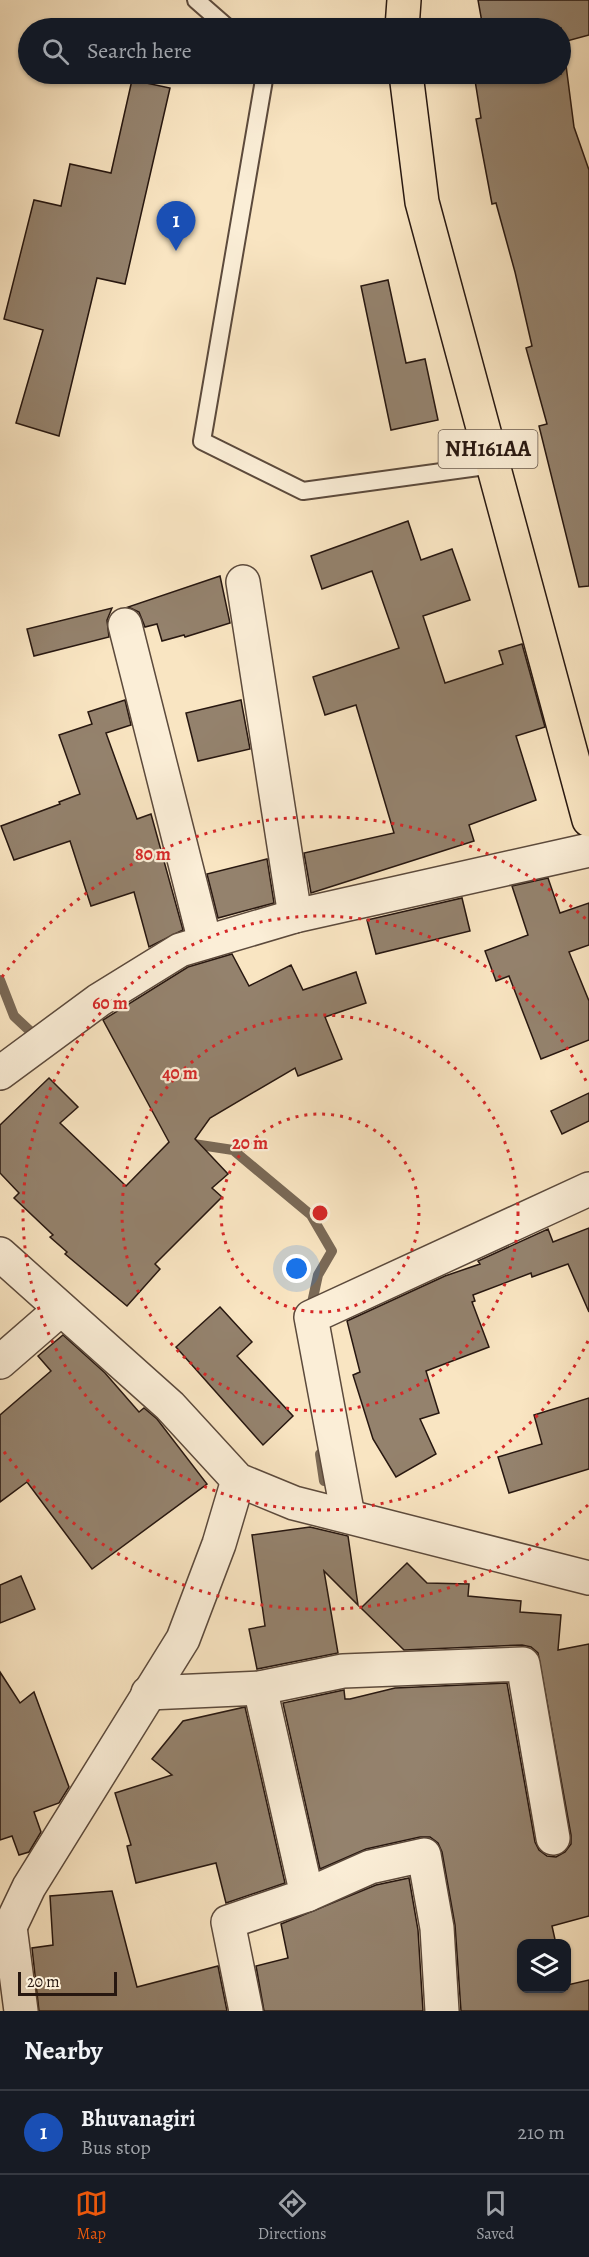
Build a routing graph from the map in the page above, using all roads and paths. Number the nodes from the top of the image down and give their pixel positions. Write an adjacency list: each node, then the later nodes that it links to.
1 (196, 0): 3 (lane)
2 (404, 0): 4 (highway)
3 (217, 18)
4 (403, 18)
5 (263, 84): 7 (lane)
6 (407, 84): 7 (highway, NH161AA)
7 (493, 465): 10 (highway, NH161AA)
8 (243, 582): 12 (street)
9 (125, 625): 13 (street)
10 (589, 820)
11 (589, 850): 12 (street)
12 (295, 916): 13 (street)
13 (205, 942): 14 (street)
14 (0, 1073)
15 (589, 1189): 20 (street)
16 (0, 1254): 17 (street)
17 (61, 1309): 18 (street); 19 (street)
18 (0, 1362)
19 (238, 1480): 20 (street); 23 (street)
20 (348, 1516): 21 (street)
21 (589, 1578)
22 (260, 1688): 23 (street); 24 (street); 25 (street)
23 (148, 1693): 26 (street)
24 (553, 1838)
25 (307, 1895): 28 (street); 29 (street)
26 (5, 1928): 27 (street)
27 (21, 2011)
28 (246, 2011)
29 (442, 2011)

